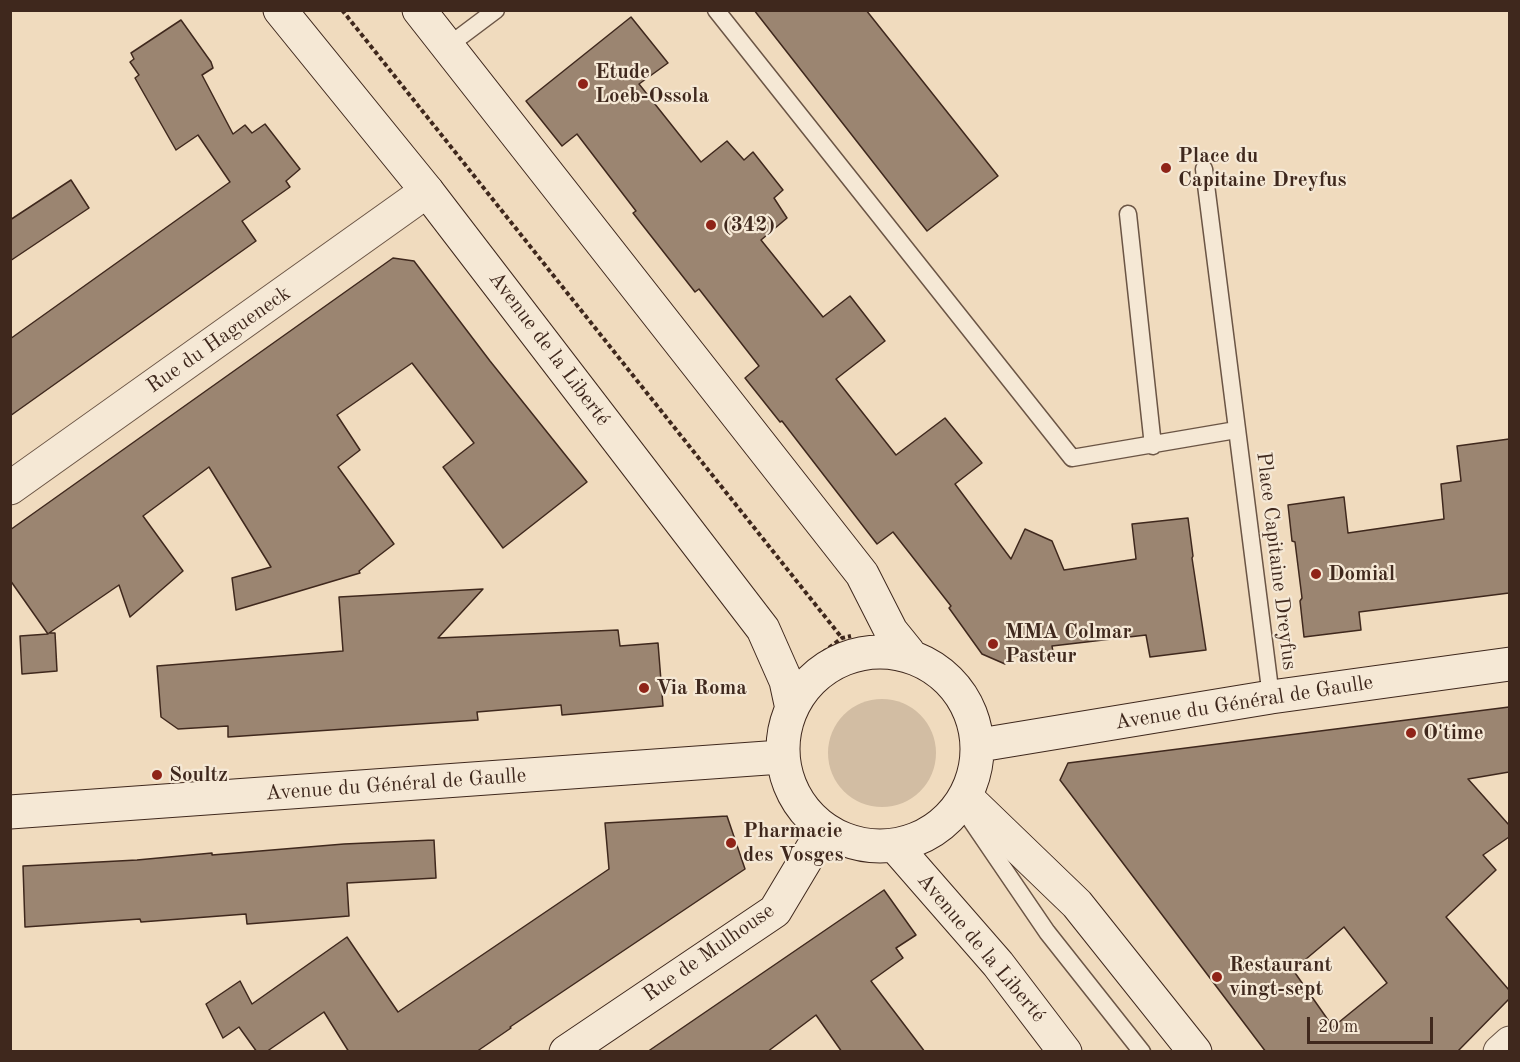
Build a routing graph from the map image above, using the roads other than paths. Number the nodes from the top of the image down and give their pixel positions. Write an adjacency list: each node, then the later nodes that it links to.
1 (280, 10): 7 (main road, Avenue de la Liberté)
2 (419, 10): 5 (main road)
3 (496, 10): 5 (lane)
4 (716, 10): 10 (lane)
5 (448, 46): 12 (main road)
6 (1204, 170): 9 (lane, Place Capitaine Dreyfus)
7 (427, 191): 11 (main road, Rue du Hagueneck); 15 (main road, Avenue de la Liberté)
8 (1128, 214): 10 (lane)
9 (1236, 430): 10 (lane); 14 (lane, Place Capitaine Dreyfus)
10 (1153, 446)
11 (10, 488)
12 (908, 652): 15 (main road); 16 (main road)
13 (1509, 664): 14 (main road, Avenue du Général de Gaulle)
14 (1271, 697): 16 (main road, Avenue du Général de Gaulle)
15 (791, 704): 17 (main road)
16 (980, 745): 18 (main road)
17 (781, 757): 19 (main road, Avenue du Général de Gaulle); 20 (main road)
18 (964, 802): 21 (main road); 25 (lane); 26 (main road)
19 (10, 812)
20 (824, 829): 21 (main road); 23 (main road, Rue de Mulhouse)
21 (896, 846): 24 (main road, Avenue de la Liberté)
22 (1509, 1043): 27 (main road)
23 (566, 1052)
24 (1065, 1052)
25 (1142, 1052)
26 (1195, 1052)
27 (1500, 1052)

